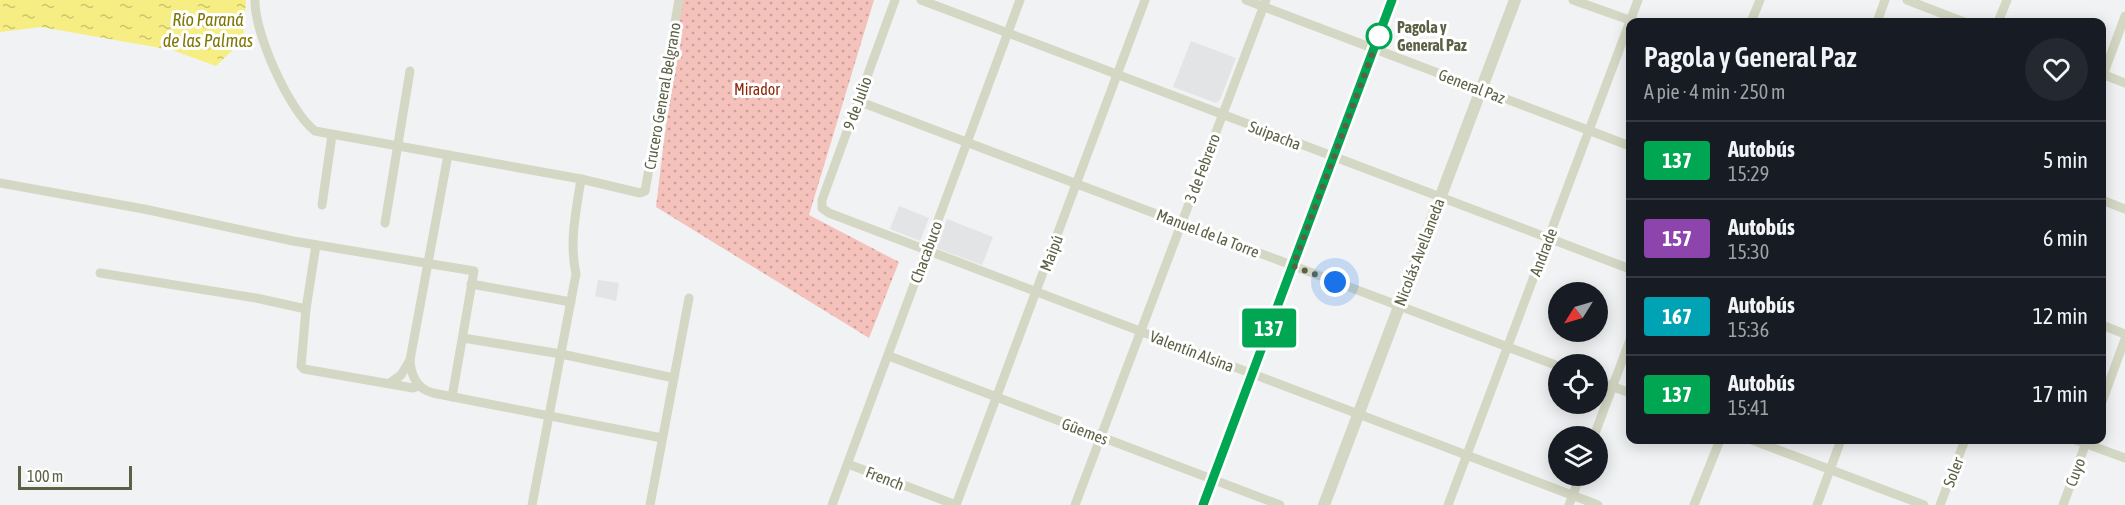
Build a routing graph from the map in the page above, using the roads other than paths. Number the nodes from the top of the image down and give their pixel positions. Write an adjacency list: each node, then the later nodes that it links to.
1 (255, 0): 36 (street)
2 (679, 0): 42 (street, Crucero General Belgrano)
3 (896, 0): 33 (street, 9 de Julio)
4 (921, 0): 24 (street, Suipacha)
5 (1020, 0): 24 (street, Chacabuco)
6 (1145, 0): 29 (street, Maipú)
7 (1246, 0): 16 (street, General Paz)
8 (1392, 0): 26 (street)
9 (1515, 0): 32 (street, Nicolás Avellaneda)
10 (1573, 0): 23 (street)
11 (1638, 0): 18 (street, Andrade)
12 (1760, 0): 19 (street)
13 (1885, 0): 20 (street)
14 (1907, 0): 21 (street)
15 (2007, 0): 22 (street)
16 (1265, 3): 26 (street, General Paz); 34 (street, 3 de Febrero)
17 (2125, 16): 27 (street)
18 (1633, 18)
19 (1753, 18)
20 (1878, 18)
21 (1954, 18)
22 (2000, 18)
23 (1626, 20)
24 (1008, 33): 29 (street, Suipacha); 37 (street, Chacabuco)
25 (1626, 37): 35 (street, Andrade)
26 (1374, 49): 32 (street, General Paz); 41 (street)
27 (2106, 65)
28 (410, 71): 39 (street)
29 (1118, 75): 34 (street, Suipacha); 44 (street, Maipú)
30 (2106, 76): 31 (street)
31 (2125, 83)
32 (1481, 89): 35 (street, General Paz); 45 (street, Nicolás Avellaneda)
33 (858, 101): 37 (street, Manuel de la Torre); 48 (street, 9 de Julio)
34 (1222, 115): 41 (street, Suipacha); 51 (street, 3 de Febrero)
35 (1590, 130): 38 (street, General Paz); 52 (street, Andrade)
36 (332, 135): 39 (street); 47 (street)
37 (968, 142): 44 (street, Manuel de la Torre); 54 (street, Chacabuco)
38 (1626, 144)
39 (397, 145): 40 (street); 50 (street)
40 (448, 155): 42 (street); 55 (street)
41 (1334, 157): 45 (street, Suipacha); 56 (street)
42 (581, 179): 62 (street)
43 (0, 183): 53 (street)
44 (1077, 184): 51 (street, Manuel de la Torre); 60 (street, Maipú)
45 (1440, 197): 52 (street, Suipacha); 63 (street, Nicolás Avellaneda)
46 (2106, 202): 49 (street)
47 (322, 205)
48 (822, 208): 54 (street, Valentín Alsina)
49 (2125, 209)
50 (385, 223)
51 (1182, 223): 56 (street, Manuel de la Torre); 66 (street, 3 de Febrero)
52 (1548, 238): 57 (street, Suipacha); 70 (street, Andrade)
53 (316, 245): 55 (street); 64 (street)
54 (926, 250): 60 (street, Valentín Alsina); 73 (street, Chacabuco)
55 (428, 262): 59 (street); 74 (street)
56 (1293, 266): 63 (street, Manuel de la Torre); 76 (street)
57 (1626, 267)
58 (100, 273): 64 (street)
59 (471, 284): 62 (street); 68 (street)
60 (1036, 292): 66 (street, Valentín Alsina); 85 (street, Maipú)
61 (689, 298): 77 (street)
62 (571, 302): 72 (street)
63 (1399, 306): 70 (street, Manuel de la Torre); 86 (street, Nicolás Avellaneda)
64 (306, 309): 78 (street)
65 (2106, 327): 67 (street)
66 (1141, 332): 76 (street, Valentín Alsina); 89 (street, 3 de Febrero)
67 (2125, 334)
68 (463, 338): 72 (street); 84 (street)
69 (2125, 339): 83 (street)
70 (1507, 347): 75 (street, Manuel de la Torre); 97 (street, Andrade)
71 (1626, 350): 81 (street)
72 (561, 354): 77 (street); 87 (street)
73 (889, 356): 85 (street, Güemes); 99 (street, Chacabuco)
74 (410, 360): 78 (street); 80 (street)
75 (1548, 362)
76 (1252, 374): 86 (street, Valentín Alsina); 101 (street)
77 (674, 378): 90 (street)
78 (390, 383): 80 (street)
79 (1608, 385): 81 (street)
80 (419, 386): 84 (street)
81 (1612, 386): 82 (street); 88 (street)
82 (1626, 391)
83 (2106, 391)
84 (452, 397): 87 (street)
85 (998, 398): 89 (street, Güemes); 106 (street, Maipú)
86 (1358, 414): 97 (street, Valentín Alsina); 110 (street, Nicolás Avellaneda)
87 (549, 416): 90 (street); 103 (street)
88 (1598, 426)
89 (1101, 437): 101 (street, Güemes); 107 (street, 3 de Febrero)
90 (662, 438): 104 (street)
91 (1718, 444): 113 (street)
92 (1763, 444): 100 (street)
93 (1839, 444): 100 (street)
94 (1963, 444): 116 (street, Soler)
95 (2086, 444): 117 (street, Cuyo)
96 (2094, 444): 98 (street)
97 (1467, 455): 102 (street, Valentín Alsina); 111 (street, Andrade)
98 (2125, 458)
99 (848, 464): 105 (street, Chacabuco); 106 (street, French)
100 (1830, 469): 114 (street); 115 (street)
101 (1213, 479): 108 (street); 109 (street, Güemes)
102 (1571, 500): 112 (street, Valentín Alsina)
103 (532, 505)
104 (650, 505)
105 (832, 505)
106 (956, 505)
107 (1075, 505)
108 (1203, 505)
109 (1280, 505)
110 (1324, 505)
111 (1448, 505)
112 (1598, 505)
113 (1694, 505)
114 (1817, 505)
115 (1924, 505)
116 (1940, 505)
117 (2063, 505)

